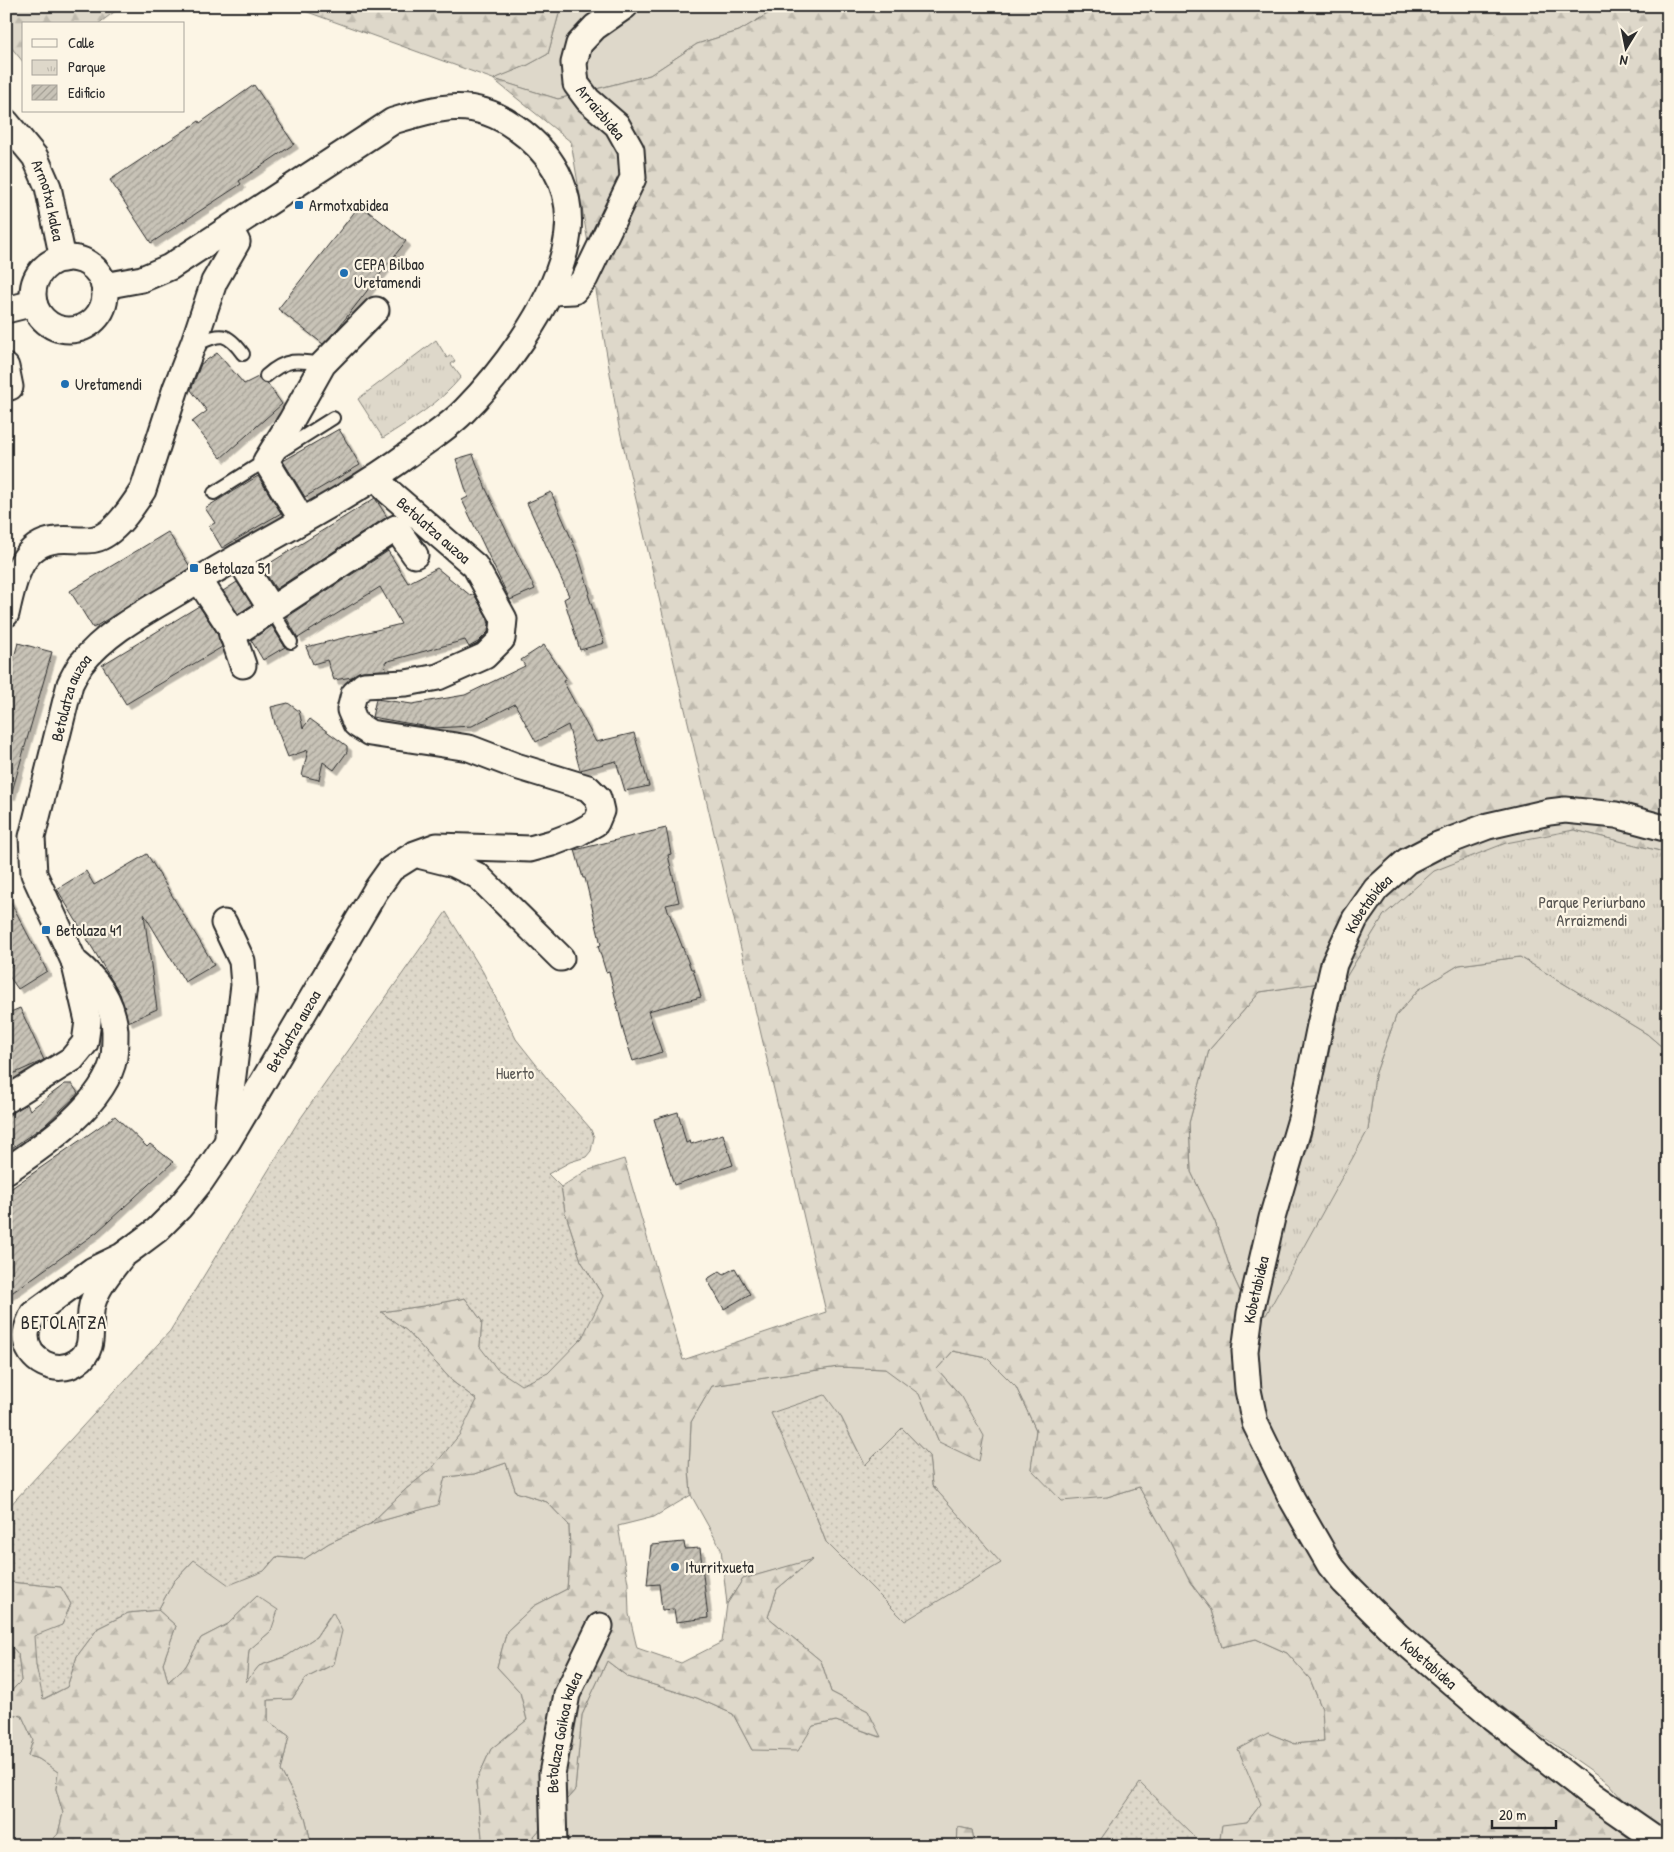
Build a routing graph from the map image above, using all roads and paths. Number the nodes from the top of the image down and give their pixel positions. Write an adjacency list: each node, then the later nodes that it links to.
1 (625, 6): 6 (street, Arraizbidea)
2 (6, 122): 4 (street, Armotxa kalea)
3 (230, 229): 5 (street); 6 (street); 10 (street)
4 (62, 259): 5 (street); 7 (street)
5 (104, 286): 7 (street)
6 (551, 292): 16 (street)
7 (34, 303): 8 (street)
8 (6, 310)
9 (376, 310): 12 (street)
10 (192, 346): 11 (lane); 23 (street)
11 (243, 354)
12 (323, 364): 13 (lane); 15 (street)
13 (266, 376)
14 (334, 418): 15 (lane)
15 (266, 461): 17 (lane); 18 (street)
16 (377, 477): 18 (street, Betolatza auzoa); 28 (street, Betolatza auzoa)
17 (214, 493)
18 (302, 520): 20 (street, Betolatza auzoa)
19 (415, 555): 22 (street, Betolatza auzoa)
20 (238, 557): 21 (street, Betolatza auzoa); 22 (street)
21 (199, 580): 24 (street); 31 (street, Betolatza auzoa)
22 (271, 609): 24 (street, Betolatza auzoa); 25 (lane)
23 (6, 614)
24 (232, 635): 26 (street)
25 (291, 642)
26 (243, 665)
27 (1668, 830): 38 (street, Kobetabidea)
28 (414, 854): 30 (street); 33 (street, Betolatza auzoa)
29 (224, 923): 33 (street)
30 (560, 958)
31 (74, 961): 32 (street, Betolatza auzoa); 34 (street, Betolatza auzoa)
32 (6, 1100)
33 (228, 1140): 35 (street, Betolatza auzoa)
34 (6, 1171)
35 (122, 1256): 35 (street)
36 (600, 1626): 37 (street, Betolaza Goikoa kalea)
37 (554, 1846)
38 (1666, 1846)

